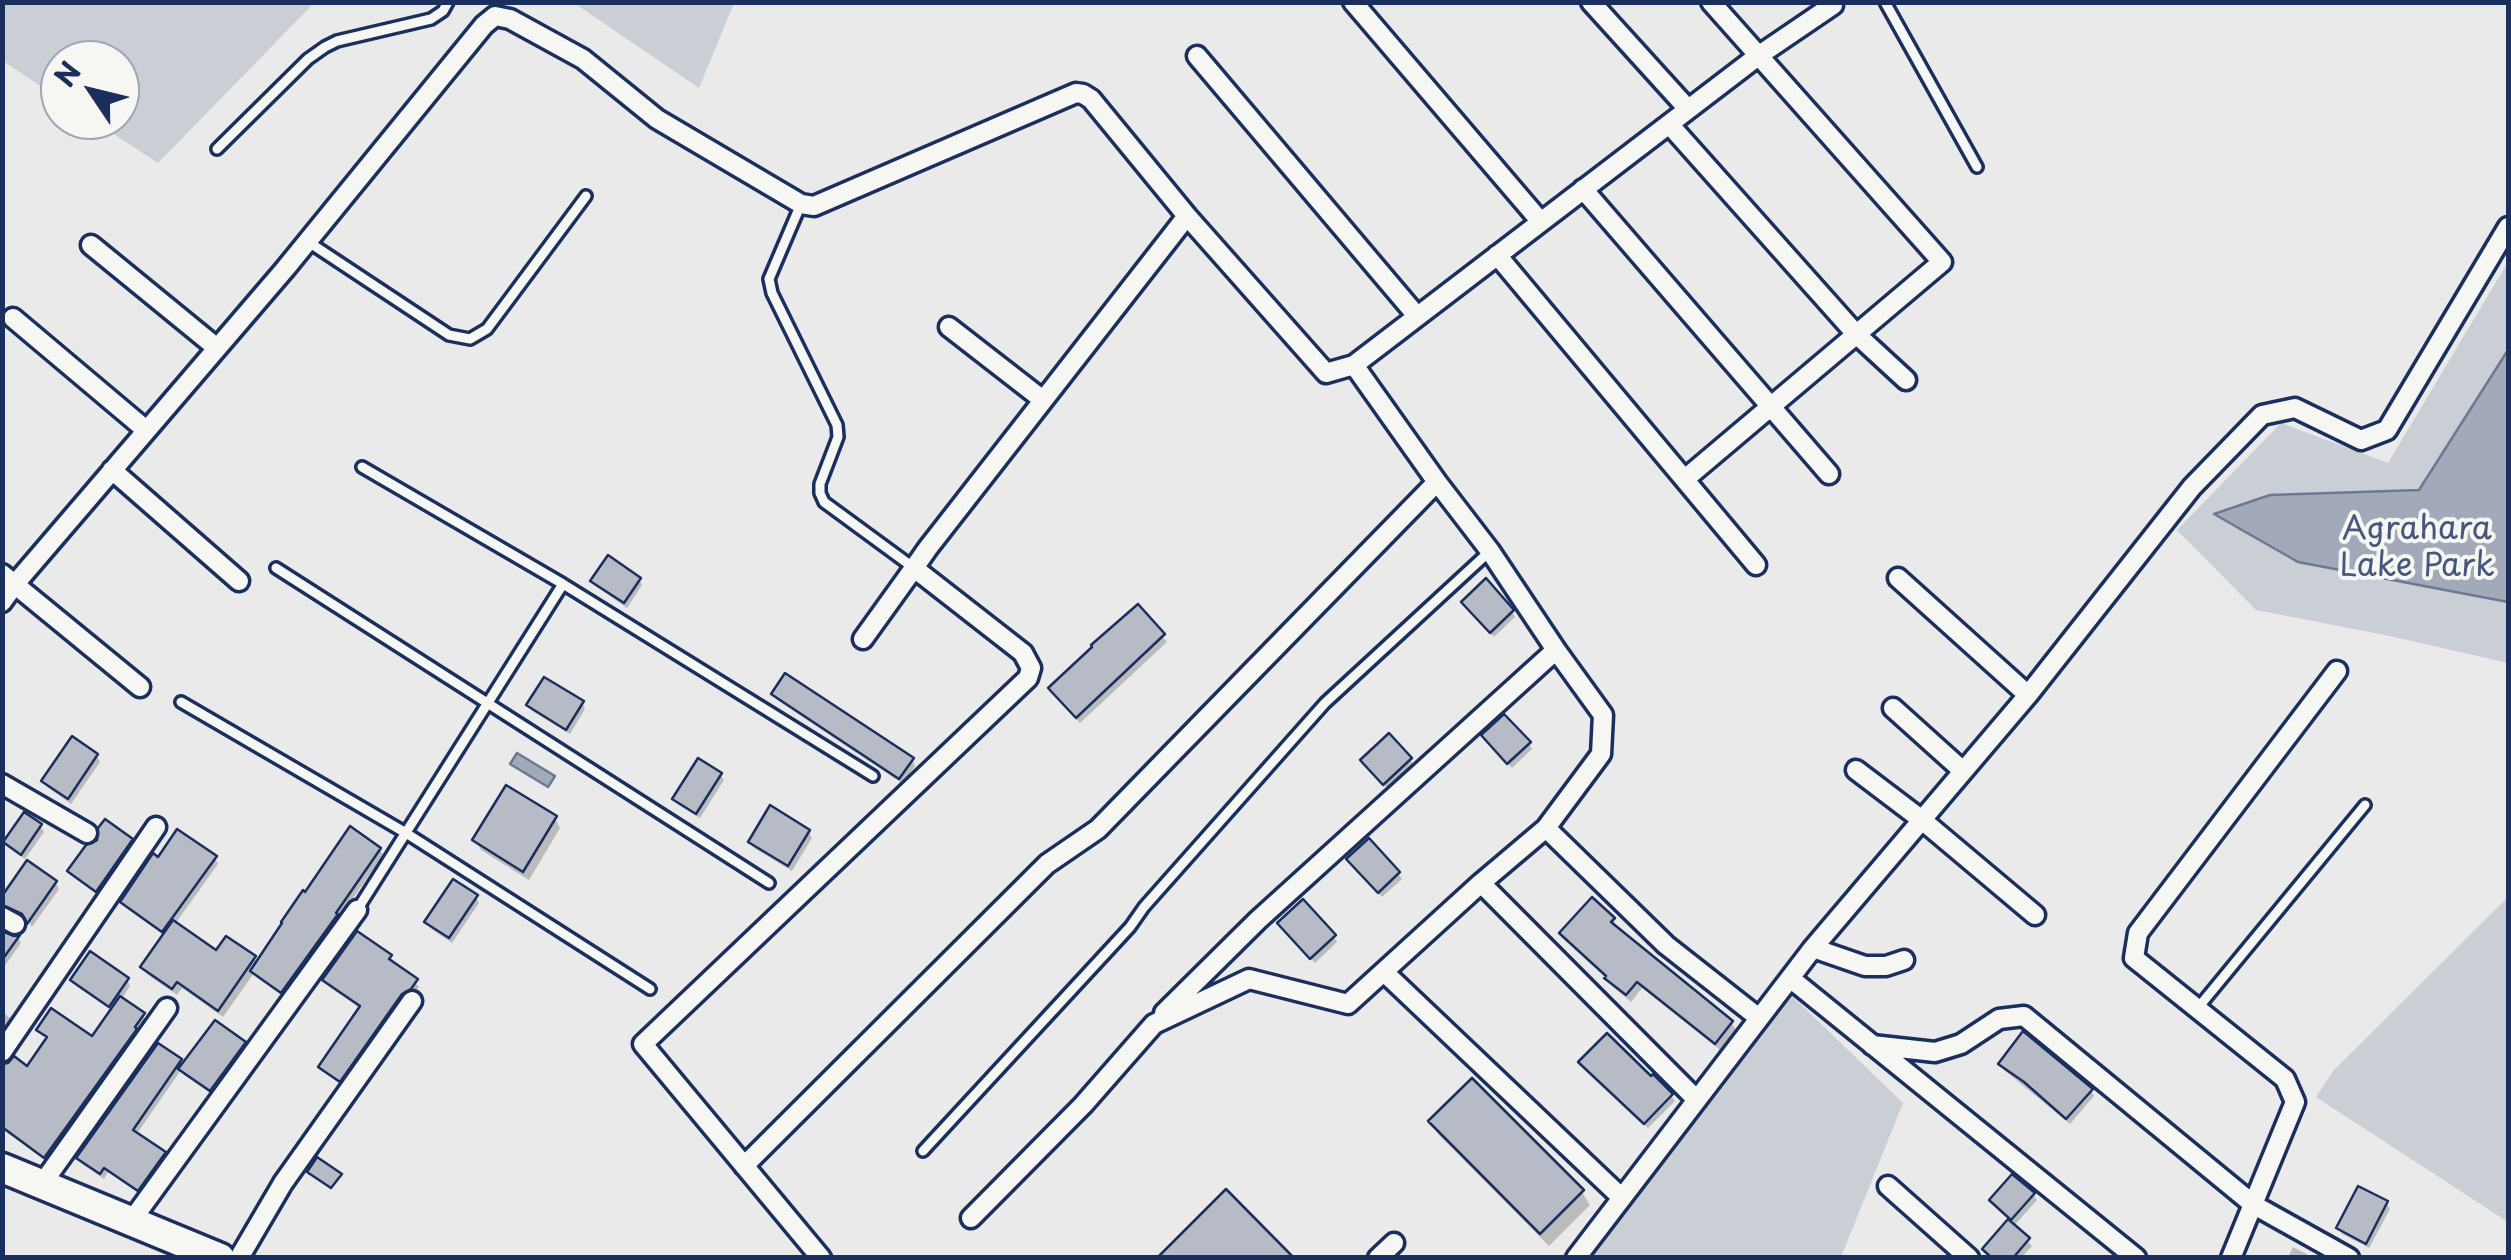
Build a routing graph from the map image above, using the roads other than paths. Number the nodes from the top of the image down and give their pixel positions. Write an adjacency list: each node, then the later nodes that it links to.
1 (448, 2): 11 (lane)
2 (1353, 2): 17 (street)
3 (1591, 2): 9 (street)
4 (1711, 2): 8 (street)
5 (1833, 2): 8 (street)
6 (1885, 2): 12 (lane)
7 (1197, 56): 22 (street)
8 (1758, 56): 9 (street); 25 (street)
9 (1688, 109): 10 (street)
10 (1669, 124): 13 (street); 25 (street)
11 (217, 149)
12 (1977, 167)
13 (1583, 189): 17 (street); 30 (street)
14 (586, 196): 19 (lane)
15 (801, 204): 16 (street); 19 (street); 40 (lane)
16 (1188, 216): 27 (street); 29 (street)
17 (1541, 222): 21 (street)
18 (2508, 227): 50 (street)
19 (307, 242): 26 (street)
20 (91, 245): 26 (street)
21 (1497, 255): 22 (street); 35 (street)
22 (1417, 316): 27 (street)
23 (13, 318): 31 (street)
24 (949, 327): 29 (street)
25 (1856, 334): 28 (street); 30 (street)
26 (217, 348): 31 (street)
27 (1354, 364): 36 (street)
28 (1906, 380)
29 (1044, 400): 40 (street)
30 (1770, 406): 34 (street); 35 (street)
31 (146, 430): 33 (street)
32 (362, 467): 44 (lane)
33 (112, 470): 42 (street); 43 (street)
34 (1829, 474)
35 (1685, 479): 38 (street)
36 (1437, 482): 37 (street); 82 (street)
37 (1490, 552): 47 (street); 81 (lane)
38 (1756, 565)
39 (276, 568): 52 (lane)
40 (914, 568): 46 (street); 82 (street)
41 (1898, 578): 50 (street)
42 (8, 579): 45 (street); 49 (street)
43 (239, 581)
44 (563, 584): 52 (lane); 56 (lane)
45 (2, 602)
46 (863, 639)
47 (1556, 650): 61 (street); 77 (street)
48 (2337, 671): 75 (street)
49 (140, 687)
50 (2028, 695): 55 (street)
51 (181, 702): 63 (lane)
52 (488, 703): 63 (lane); 64 (lane)
53 (1892, 708): 55 (street)
54 (1856, 770): 59 (street)
55 (1964, 771): 59 (street)
56 (873, 776)
57 (2, 784): 62 (street)
58 (2365, 805): 75 (lane)
59 (1922, 820): 67 (street); 68 (street)
60 (156, 826): 79 (street)
61 (1546, 828): 65 (street); 76 (street)
62 (88, 833)
63 (406, 833): 66 (lane); 72 (lane)
64 (769, 883)
65 (1481, 883): 70 (street); 80 (street)
66 (357, 910): 89 (street)
67 (2035, 915)
68 (1813, 948): 69 (street); 71 (street)
69 (1904, 960)
70 (1384, 972): 77 (street); 86 (street)
71 (1790, 978): 76 (street); 78 (street)
72 (650, 989)
73 (412, 1002): 92 (street)
74 (167, 1008): 84 (street)
75 (2197, 1009): 87 (street)
76 (1760, 1018): 80 (street)
77 (1154, 1024): 88 (street)
78 (1872, 1044): 87 (street); 97 (street)
79 (2, 1052)
80 (1697, 1100): 86 (street)
81 (923, 1151)
82 (744, 1166): 93 (street)
83 (2, 1168): 84 (street)
84 (42, 1184): 89 (street)
85 (1888, 1186): 96 (street)
86 (1622, 1198): 95 (street)
87 (2254, 1205): 98 (street); 99 (street)
88 (971, 1218)
89 (132, 1220): 91 (street)
90 (1394, 1243): 94 (street)
91 (220, 1258)
92 (239, 1258)
93 (821, 1258)
94 (1378, 1258)
95 (1576, 1258)
96 (1969, 1258)
97 (2136, 1258)
98 (2232, 1258)
99 (2349, 1258)

